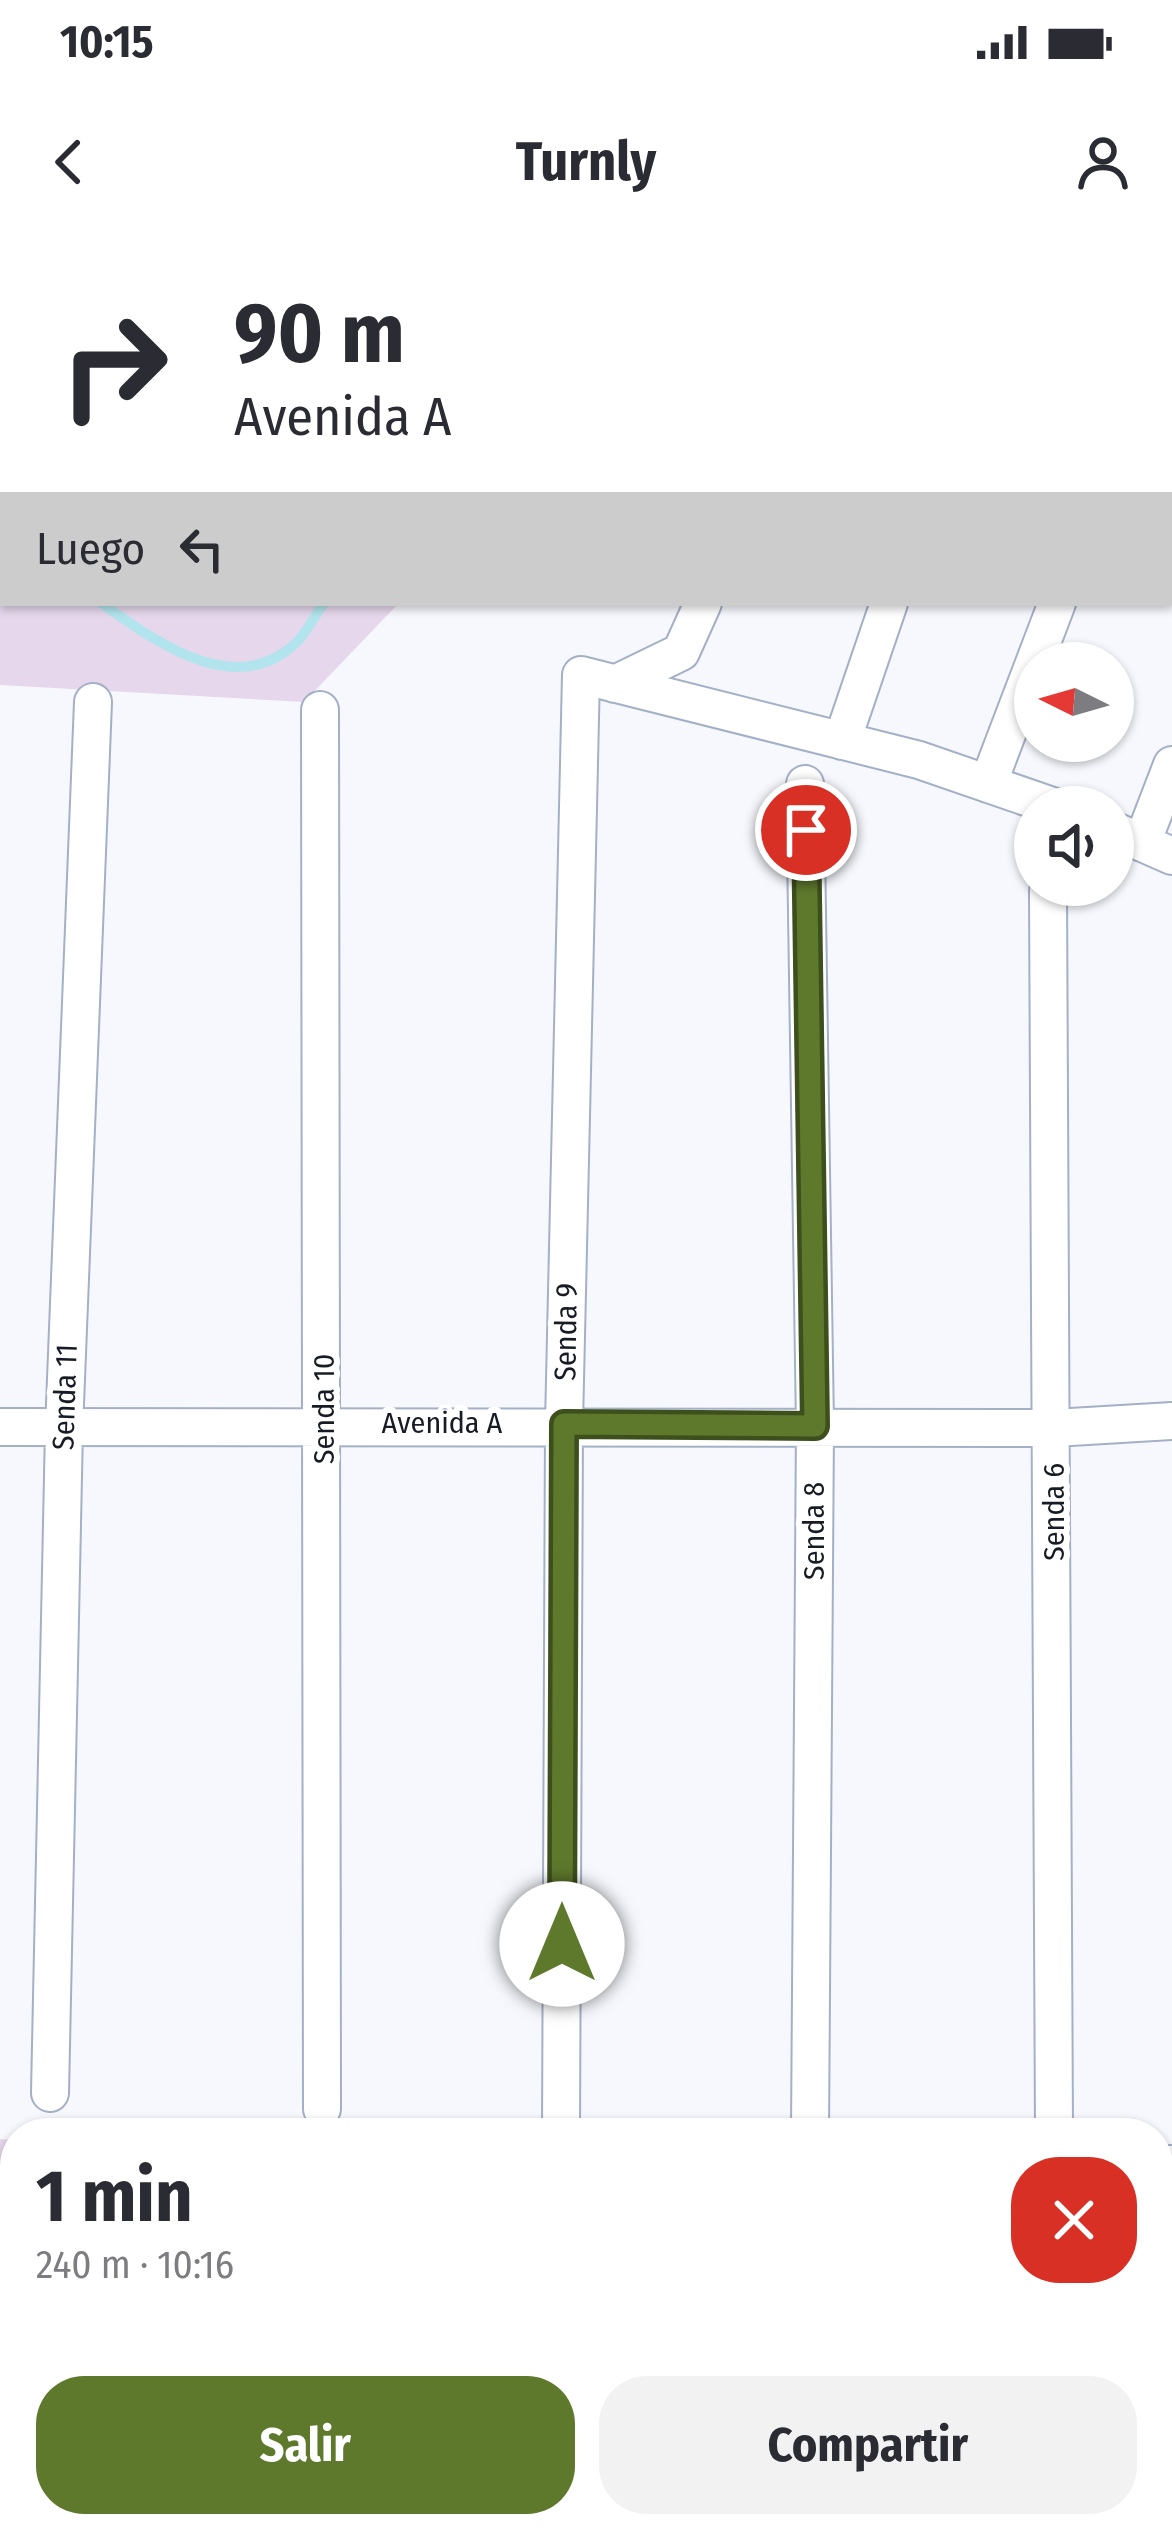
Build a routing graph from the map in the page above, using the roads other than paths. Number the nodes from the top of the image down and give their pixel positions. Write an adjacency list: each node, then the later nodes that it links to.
1 (702, 606): 4 (street)
2 (888, 606): 7 (street)
3 (1056, 606): 10 (street)
4 (598, 679): 7 (street); 16 (street, Senda 9)
5 (94, 702): 20 (street, Senda 11)
6 (320, 710): 15 (street, Senda 10)
7 (842, 741): 10 (street)
8 (1172, 765): 12 (street)
9 (805, 784): 17 (street, Senda 8)
10 (988, 784): 11 (street)
11 (1014, 793)
12 (1142, 843)
13 (1048, 906): 19 (street, Senda 6)
14 (1172, 1420): 19 (street, Avenida A)
15 (324, 1423): 16 (street, Avenida A); 20 (street, Avenida A); 22 (street, Senda 10)
16 (564, 1424): 17 (street, Avenida A); 23 (street, Senda 9)
17 (815, 1426): 19 (street, Avenida A); 24 (street, Senda 8)
18 (0, 1427): 20 (street, Avenida A)
19 (1054, 1427): 25 (street, Senda 6)
20 (64, 1430): 21 (street, Senda 11)
21 (50, 2093)
22 (322, 2109)
23 (561, 2118)
24 (810, 2118)
25 (1054, 2118)

